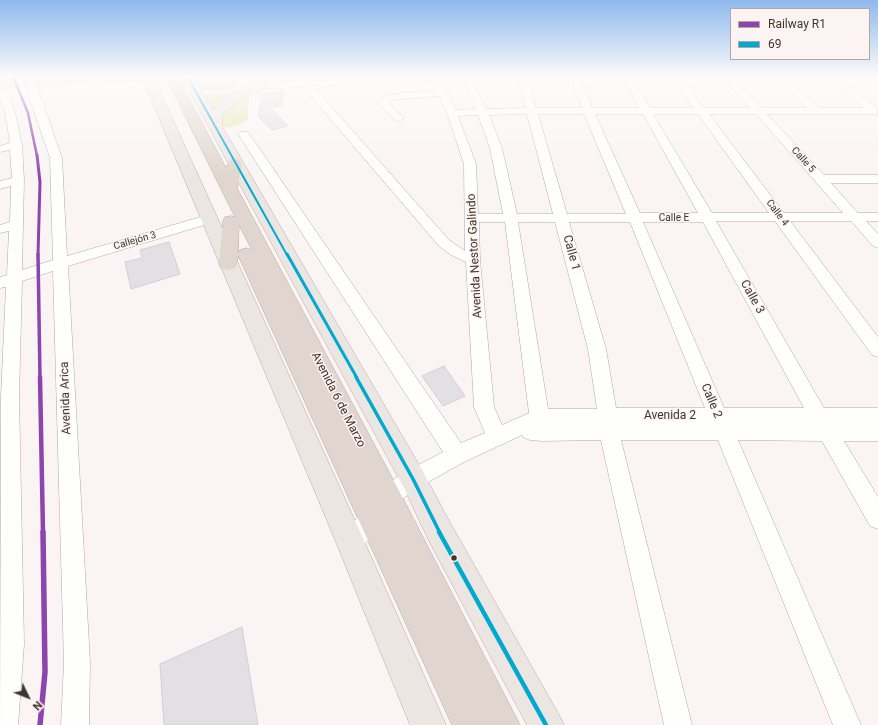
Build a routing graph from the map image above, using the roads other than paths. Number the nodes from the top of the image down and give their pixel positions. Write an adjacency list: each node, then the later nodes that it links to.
1 (43, 110): 40 (street, Avenida Arica)
2 (170, 110): 36 (highway, Avenida 6 de Marzo)
3 (189, 110): 27 (highway, Avenida 6 de Marzo)
4 (207, 110): 20 (main road, Avenida 6 de Marzo)
5 (220, 110): 20 (main road)
6 (327, 110): 39 (street)
7 (390, 110): 19 (street)
8 (451, 110): 18 (street, Avenida Nestor Galindo)
9 (758, 110): 14 (street); 15 (street); 24 (street, Calle 5)
10 (482, 111): 11 (street); 18 (street); 32 (street)
11 (531, 111): 12 (street); 33 (street, Calle 1)
12 (588, 111): 13 (street); 34 (street, Calle 2)
13 (644, 111): 14 (street); 35 (street, Calle 3)
14 (701, 111): 28 (street, Calle 4)
15 (816, 111): 16 (street)
16 (877, 112)
17 (5, 113): 22 (street)
18 (452, 113): 31 (street, Avenida Nestor Galindo)
19 (399, 118)
20 (215, 128): 23 (main road, Avenida 6 de Marzo)
21 (244, 134): 51 (street)
22 (8, 147): 26 (street)
23 (235, 163): 27 (highway); 52 (main road, Avenida 6 de Marzo)
24 (820, 179): 25 (street); 29 (street, Calle 5)
25 (878, 179)
26 (9, 183): 37 (street)
27 (229, 188): 53 (highway, Avenida 6 de Marzo)
28 (780, 217): 29 (street, Calle E); 35 (street, Calle E); 42 (street, Calle 4)
29 (854, 217): 30 (street, Calle E); 38 (street, Calle 5)
30 (878, 217)
31 (471, 218): 32 (street, Calle E); 39 (street, Avenida Nestor Galindo)
32 (511, 218): 33 (street, Calle E); 45 (street)
33 (561, 218): 34 (street, Calle E); 46 (street, Calle 1)
34 (635, 218): 35 (street, Calle E); 47 (street, Calle 2)
35 (707, 218): 48 (street, Calle 3)
36 (220, 220): 40 (street, Callejón 3); 55 (highway, Avenida 6 de Marzo); 57 (main road, Avenida 6 de Marzo)
37 (8, 227): 41 (street)
38 (878, 243)
39 (472, 260): 50 (street, Avenida Nestor Galindo)
40 (61, 263): 41 (street, Callejón 3); 60 (street, Avenida Arica)
41 (7, 280): 43 (street)
42 (878, 350)
43 (5, 397): 54 (street)
44 (878, 416): 48 (street, Avenida 2)
45 (541, 424): 46 (street, Avenida 2); 50 (street, Avenida 2)
46 (608, 424): 47 (street, Avenida 2); 65 (street, Calle 1)
47 (721, 424): 48 (street, Avenida 2); 66 (street, Calle 2)
48 (823, 424): 49 (street, Avenida 2); 56 (street, Calle 3)
49 (878, 432)
50 (505, 433): 51 (street, Avenida 2)
51 (457, 455): 52 (street, Avenida 2)
52 (413, 479): 53 (street, Avenida 2); 64 (main road, Avenida 6 de Marzo)
53 (388, 496): 55 (street, Avenida 2); 63 (highway, Avenida 6 de Marzo)
54 (5, 516): 58 (street)
55 (373, 517): 57 (street, Avenida 2); 62 (highway, Avenida 6 de Marzo)
56 (878, 518)
57 (351, 544): 61 (main road, Avenida 6 de Marzo)
58 (5, 646): 59 (street)
59 (4, 725)
60 (75, 725)
61 (428, 725)
62 (470, 725)
63 (502, 725)
64 (546, 725)
65 (678, 725)
66 (847, 725)

